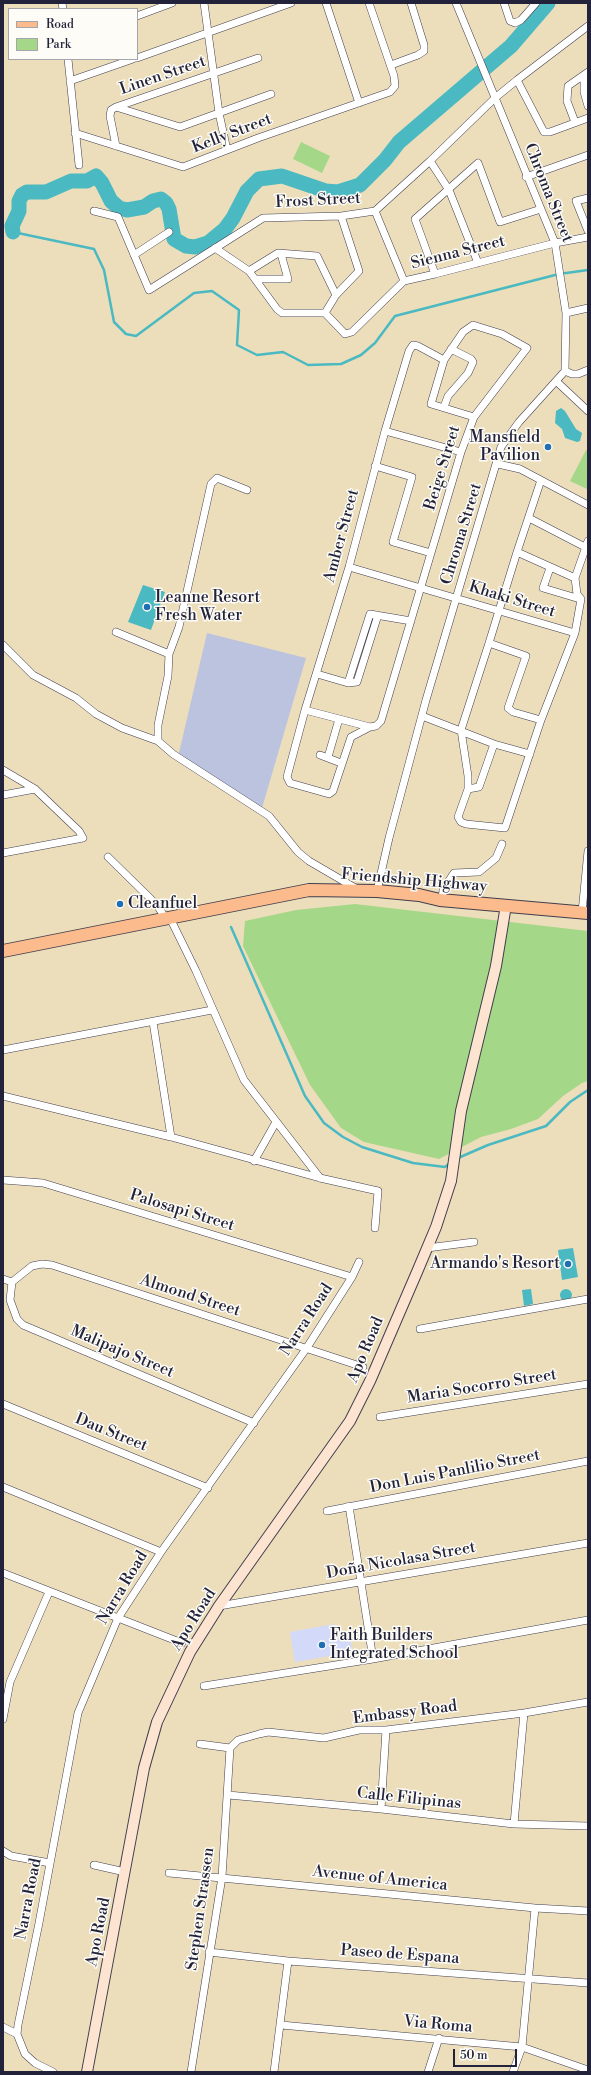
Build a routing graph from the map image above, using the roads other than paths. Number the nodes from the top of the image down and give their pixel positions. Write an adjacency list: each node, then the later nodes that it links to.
1 (172, 3): 10 (street)
2 (204, 3): 12 (street)
3 (291, 3): 12 (street)
4 (326, 3): 24 (street)
5 (369, 3): 17 (street)
6 (411, 3): 17 (street)
7 (456, 3): 23 (street, Chroma Street)
8 (504, 3): 9 (street)
9 (536, 3)
10 (138, 16)
11 (588, 26): 20 (street, Frost Street)
12 (208, 32): 13 (street); 18 (street)
13 (138, 58)
14 (258, 58): 18 (street, Linen Street)
15 (68, 60): 21 (street)
16 (130, 60): 21 (street)
17 (391, 65): 24 (street, Kelly Street)
18 (214, 73): 26 (street, Linen Street); 27 (street)
19 (586, 74): 25 (street); 29 (street)
20 (517, 80): 23 (street, Frost Street); 29 (street)
21 (70, 81): 30 (street)
22 (271, 94): 27 (street)
23 (495, 98): 34 (street, Frost Street); 36 (street, Chroma Street)
24 (359, 103): 32 (street, Kelly Street)
25 (588, 106)
26 (116, 107): 27 (street); 31 (street, Linen Street)
27 (219, 112): 32 (street)
28 (588, 118): 29 (street)
29 (575, 122)
30 (75, 133): 31 (street, Kelly Street); 35 (street)
31 (116, 146): 32 (street, Kelly Street)
32 (227, 150)
33 (588, 154): 36 (street)
34 (430, 161): 37 (street); 41 (street, Frost Street)
35 (79, 165)
36 (526, 177): 39 (street, Chroma Street)
37 (450, 190): 39 (street); 50 (street); 52 (street)
38 (588, 198): 43 (street)
39 (541, 209): 46 (street, Chroma Street)
40 (94, 211): 49 (street, Frost Street)
41 (375, 211): 42 (street, Frost Street); 54 (street)
42 (340, 216): 47 (street, Frost Street); 55 (street)
43 (588, 231)
44 (169, 232): 49 (street)
45 (588, 237): 46 (street, Sienna Street)
46 (555, 243): 50 (street, Sienna Street); 58 (street, Chroma Street)
47 (215, 248): 49 (street, Frost Street); 51 (street)
48 (281, 254): 51 (street); 53 (street); 55 (street)
49 (134, 255)
50 (478, 263): 52 (street, Sienna Street)
51 (249, 270): 53 (street)
52 (435, 274): 54 (street, Sienna Street)
53 (256, 279): 57 (street)
54 (404, 281): 57 (street, Sienna Street)
55 (336, 295): 57 (street)
56 (588, 308): 58 (street)
57 (325, 313)
58 (566, 313): 62 (street, Chroma Street)
59 (451, 349): 60 (street); 64 (street); 66 (street, Beige Street)
60 (444, 360): 64 (street); 67 (street, Amber Street)
61 (588, 370): 62 (street)
62 (565, 371): 63 (street, Chroma Street)
63 (556, 382): 65 (street); 69 (street, Chroma Street)
64 (444, 407): 66 (street)
65 (588, 411)
66 (474, 417): 68 (street, Beige Street)
67 (385, 431): 68 (street); 70 (street, Amber Street)
68 (461, 452): 77 (street, Beige Street)
69 (498, 464): 71 (street); 82 (street, Chroma Street)
70 (375, 466): 77 (street); 78 (street, Amber Street)
71 (541, 480): 73 (street); 74 (street)
72 (247, 490): 90 (street)
73 (588, 505)
74 (529, 518): 75 (street); 76 (street)
75 (587, 544): 80 (street)
76 (517, 552): 79 (street); 84 (street)
77 (432, 553): 81 (street, Beige Street)
78 (349, 567): 81 (street, Khaki Street); 91 (street, Amber Street)
79 (550, 568): 80 (street); 83 (street)
80 (575, 578): 83 (street)
81 (420, 587): 82 (street, Khaki Street); 85 (street)
82 (457, 598): 84 (street, Khaki Street); 93 (street, Chroma Street)
83 (581, 600): 87 (street)
84 (499, 611): 87 (street, Khaki Street); 88 (street)
85 (411, 620): 91 (street); 96 (street)
86 (116, 632): 90 (street)
87 (574, 633): 95 (street)
88 (489, 643): 95 (street); 97 (street)
89 (3, 645): 98 (street)
90 (169, 654): 98 (street)
91 (317, 674): 92 (street, Amber Street)
92 (306, 710): 94 (street); 103 (street, Amber Street)
93 (422, 716): 97 (street); 113 (street, Chroma Street)
94 (339, 719): 96 (street); 102 (street)
95 (541, 720): 100 (street)
96 (370, 727): 103 (street)
97 (461, 730): 99 (street); 106 (street)
98 (158, 741): 112 (street)
99 (494, 744): 100 (street); 106 (street)
100 (530, 754): 106 (street)
101 (320, 755): 102 (street)
102 (328, 758): 103 (street)
103 (341, 763)
104 (3, 770): 105 (street)
105 (35, 789): 107 (street); 110 (street)
106 (468, 789)
107 (3, 795)
108 (502, 844): 114 (street)
109 (588, 851): 116 (street)
110 (3, 853)
111 (108, 858): 117 (street)
112 (357, 890): 113 (main road, Friendship Highway); 117 (main road, Friendship Highway)
113 (377, 891): 114 (main road, Friendship Highway)
114 (442, 900): 115 (main road, Friendship Highway)
115 (506, 905): 116 (main road, Friendship Highway); 130 (street, Apo Road)
116 (585, 912)
117 (168, 919): 118 (main road, Friendship Highway); 119 (street)
118 (3, 951)
119 (212, 1010): 120 (street); 123 (street)
120 (153, 1022): 121 (street); 124 (street)
121 (3, 1050)
122 (3, 1096): 124 (street)
123 (276, 1122): 125 (street); 126 (street)
124 (171, 1137): 125 (street)
125 (254, 1161): 126 (street)
126 (320, 1178): 128 (street)
127 (3, 1180): 132 (street, Palosapi Street)
128 (375, 1228)
129 (474, 1242): 130 (street)
130 (427, 1248): 153 (street, Apo Road)
131 (359, 1262): 132 (street, Narra Road)
132 (352, 1277): 137 (street, Narra Road)
133 (3, 1279): 134 (street)
134 (12, 1282): 137 (street, Almond Street); 142 (street, Malipajo Street)
135 (588, 1299): 136 (street)
136 (420, 1329)
137 (306, 1349): 138 (street, Almond Street); 142 (street, Narra Road)
138 (363, 1367)
139 (588, 1384): 141 (street, Maria Socorro Street)
140 (3, 1404): 145 (street, Dau Street)
141 (380, 1417)
142 (254, 1423): 145 (street, Narra Road)
143 (588, 1461): 146 (street, Don Luis Panlilio Street)
144 (3, 1487): 149 (street)
145 (208, 1488): 149 (street, Narra Road)
146 (349, 1506): 147 (street, Don Luis Panlilio Street); 151 (street)
147 (327, 1510)
148 (588, 1543): 151 (street, Doña Nicolasa Street)
149 (162, 1552): 154 (street, Narra Road)
150 (3, 1573): 152 (street)
151 (360, 1582): 153 (street, Doña Nicolasa Street); 157 (street)
152 (49, 1592): 154 (street); 161 (street)
153 (219, 1606): 172 (street, Apo Road)
154 (118, 1618): 156 (street); 170 (street, Narra Road)
155 (588, 1620): 157 (street)
156 (182, 1643)
157 (373, 1659): 158 (street)
158 (204, 1686)
159 (588, 1702): 160 (street, Embassy Road)
160 (524, 1713): 162 (street, Embassy Road); 167 (street)
161 (3, 1719)
162 (386, 1730): 164 (street, Embassy Road); 166 (street)
163 (200, 1744): 164 (street)
164 (230, 1748): 165 (street, Stephen Strassen)
165 (228, 1795): 166 (street, Calle Filipinas); 174 (street, Stephen Strassen)
166 (381, 1809): 167 (street, Calle Filipinas)
167 (514, 1824): 168 (street, Calle Filipinas)
168 (588, 1826)
169 (3, 1851): 170 (street)
170 (50, 1863): 183 (street, Narra Road)
171 (94, 1865): 172 (street)
172 (125, 1872): 188 (street, Apo Road)
173 (168, 1873): 174 (street, Avenue of America)
174 (222, 1877): 175 (street, Avenue of America); 177 (street, Stephen Strassen)
175 (535, 1908): 176 (street, Avenue of America); 179 (street)
176 (588, 1911)
177 (209, 1952): 178 (street, Paseo de Espana); 189 (street, Stephen Strassen)
178 (288, 1961): 179 (street, Paseo de Espana); 181 (street)
179 (528, 1978): 180 (street, Paseo de Espana); 185 (street)
180 (588, 1983)
181 (282, 2025): 184 (street, Via Roma); 190 (street)
182 (3, 2027): 183 (street)
183 (17, 2034): 187 (street)
184 (439, 2038): 185 (street, Via Roma); 191 (street)
185 (522, 2047): 186 (street, Via Roma); 192 (street)
186 (588, 2070)
187 (53, 2072)
188 (87, 2072)
189 (191, 2072)
190 (274, 2072)
191 (428, 2072)
192 (513, 2072)

